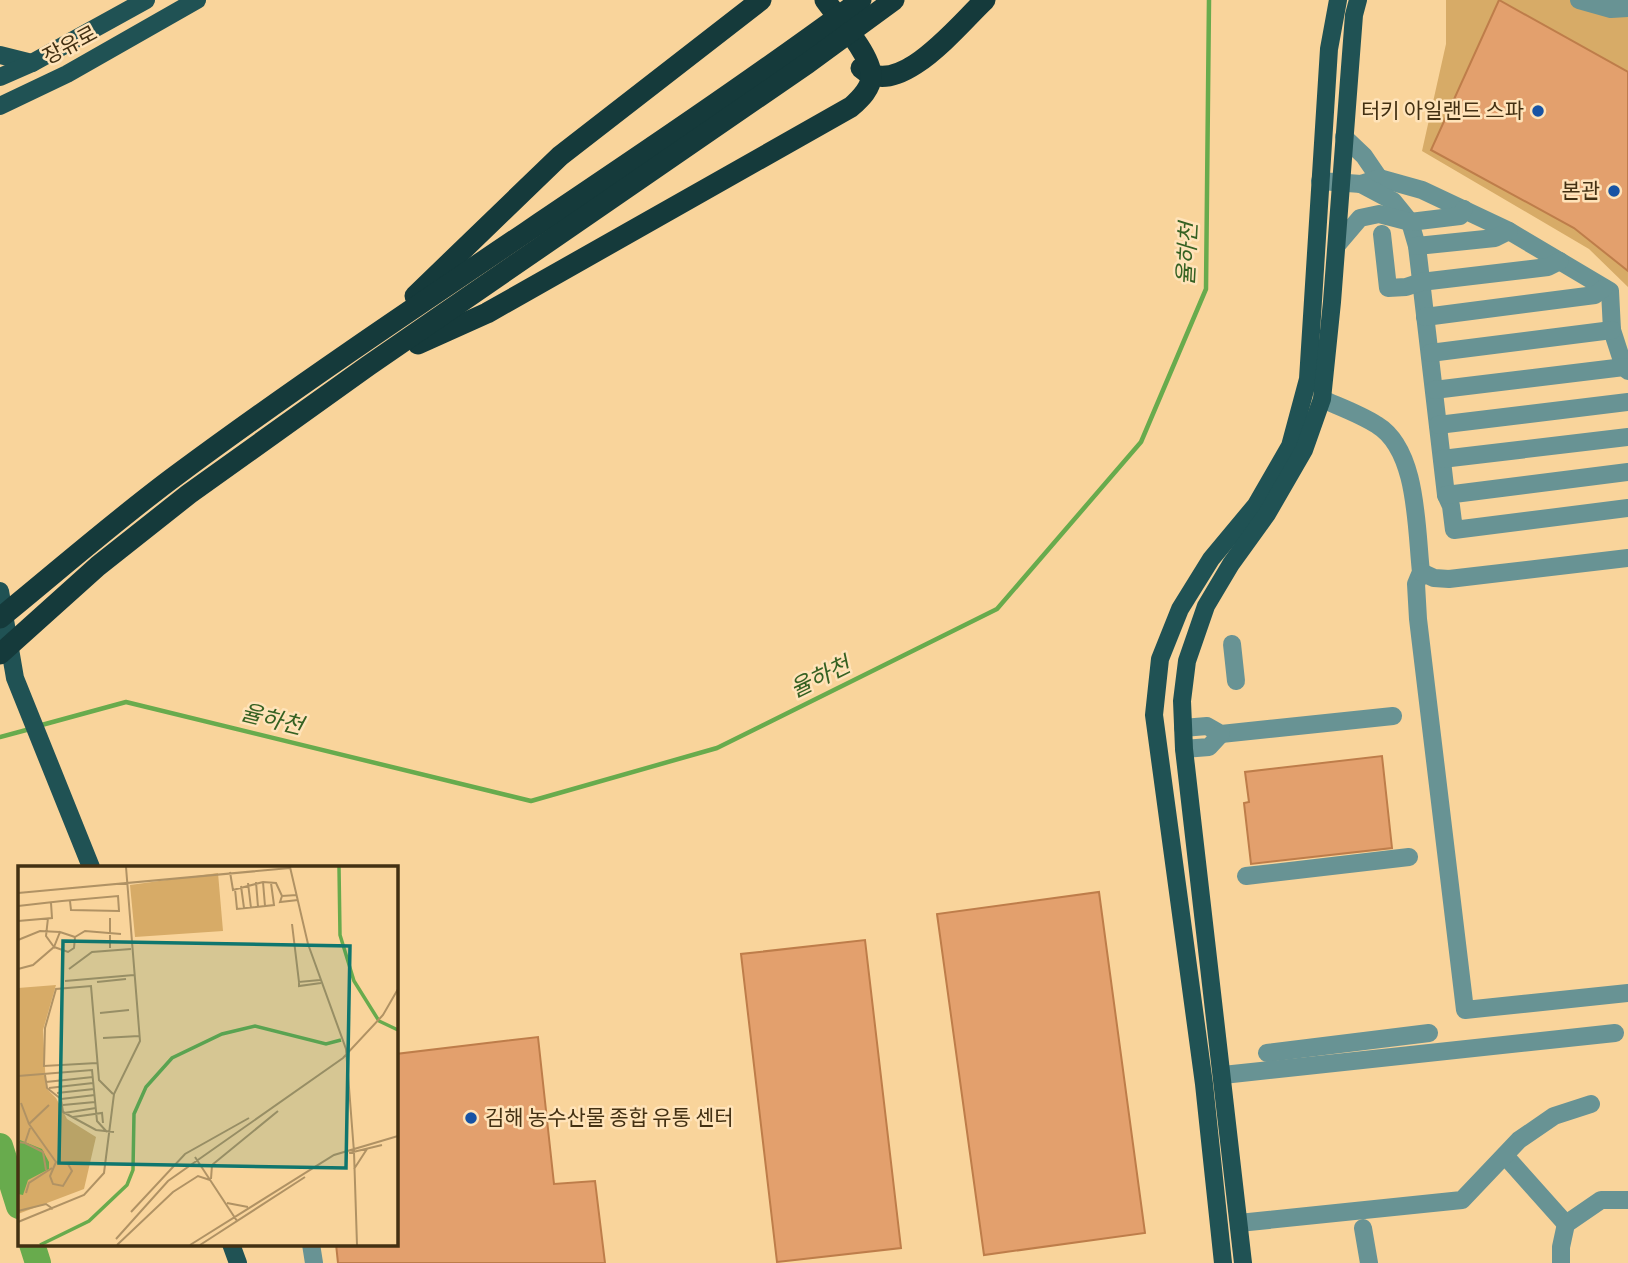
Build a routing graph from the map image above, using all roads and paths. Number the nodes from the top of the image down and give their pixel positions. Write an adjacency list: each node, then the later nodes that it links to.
1 (146, 0): 15 (main road, 장유로)
2 (197, 0): 18 (main road, 장유로)
3 (761, 0): 35 (highway)
4 (813, 0): 16 (highway)
5 (825, 0): 16 (highway)
6 (861, 0): 14 (highway)
7 (985, 0): 16 (highway)
8 (1338, 0): 21 (main road)
9 (1358, 0): 19 (main road)
10 (1579, 0): 12 (street)
11 (890, 3): 14 (highway)
12 (1628, 8)
13 (0, 55): 15 (main road)
14 (803, 55): 35 (highway); 37 (highway)
15 (32, 63): 17 (main road, 장유로)
16 (872, 77): 37 (highway)
17 (0, 78)
18 (0, 106)
19 (1344, 137): 20 (street); 22 (main road)
20 (1379, 178): 23 (street); 24 (street)
21 (1320, 181): 22 (street); 75 (main road)
22 (1340, 183): 23 (street); 28 (main road)
23 (1362, 184): 25 (street)
24 (1464, 209): 25 (street); 26 (street)
25 (1410, 222): 28 (street); 29 (street)
26 (1509, 231): 29 (street); 30 (street)
27 (1382, 234): 31 (street)
28 (1337, 245): 40 (main road)
29 (1417, 246): 31 (street)
30 (1560, 261): 31 (street); 32 (street)
31 (1421, 282): 33 (street)
32 (1604, 288): 33 (street); 34 (street)
33 (1425, 317): 36 (street)
34 (1612, 330): 36 (street); 38 (street)
35 (375, 335): 51 (highway)
36 (1430, 353): 39 (street)
37 (368, 366): 53 (highway)
38 (1626, 369): 39 (street)
39 (1434, 390): 42 (street)
40 (1322, 399): 49 (street); 56 (main road)
41 (1628, 402): 42 (street)
42 (1438, 425): 44 (street)
43 (1628, 437): 44 (street)
44 (1442, 459): 46 (street)
45 (1628, 472): 46 (street)
46 (1446, 495): 47 (street)
47 (1628, 508)
48 (1628, 558): 49 (street)
49 (1421, 572): 62 (street)
50 (0, 591): 60 (main road)
51 (0, 618)
52 (1232, 644): 54 (street)
53 (0, 654)
54 (1236, 681)
55 (1394, 716): 57 (street)
56 (1183, 728): 57 (street); 58 (main road)
57 (1221, 734): 58 (street)
58 (1184, 749): 66 (main road)
59 (1409, 857): 61 (street)
60 (91, 866)
61 (1246, 876)
62 (1628, 993)
63 (1429, 1032): 65 (street)
64 (1615, 1033): 66 (street)
65 (1267, 1053)
66 (1223, 1075): 70 (main road)
67 (1591, 1104): 70 (street)
68 (1508, 1159): 71 (street)
69 (1628, 1200): 71 (street)
70 (1239, 1223): 76 (main road)
71 (1566, 1224): 78 (street)
72 (1363, 1228): 77 (street)
73 (232, 1246): 74 (main road)
74 (238, 1263)
75 (1223, 1263)
76 (1244, 1263)
77 (1369, 1263)
78 (1561, 1263)

